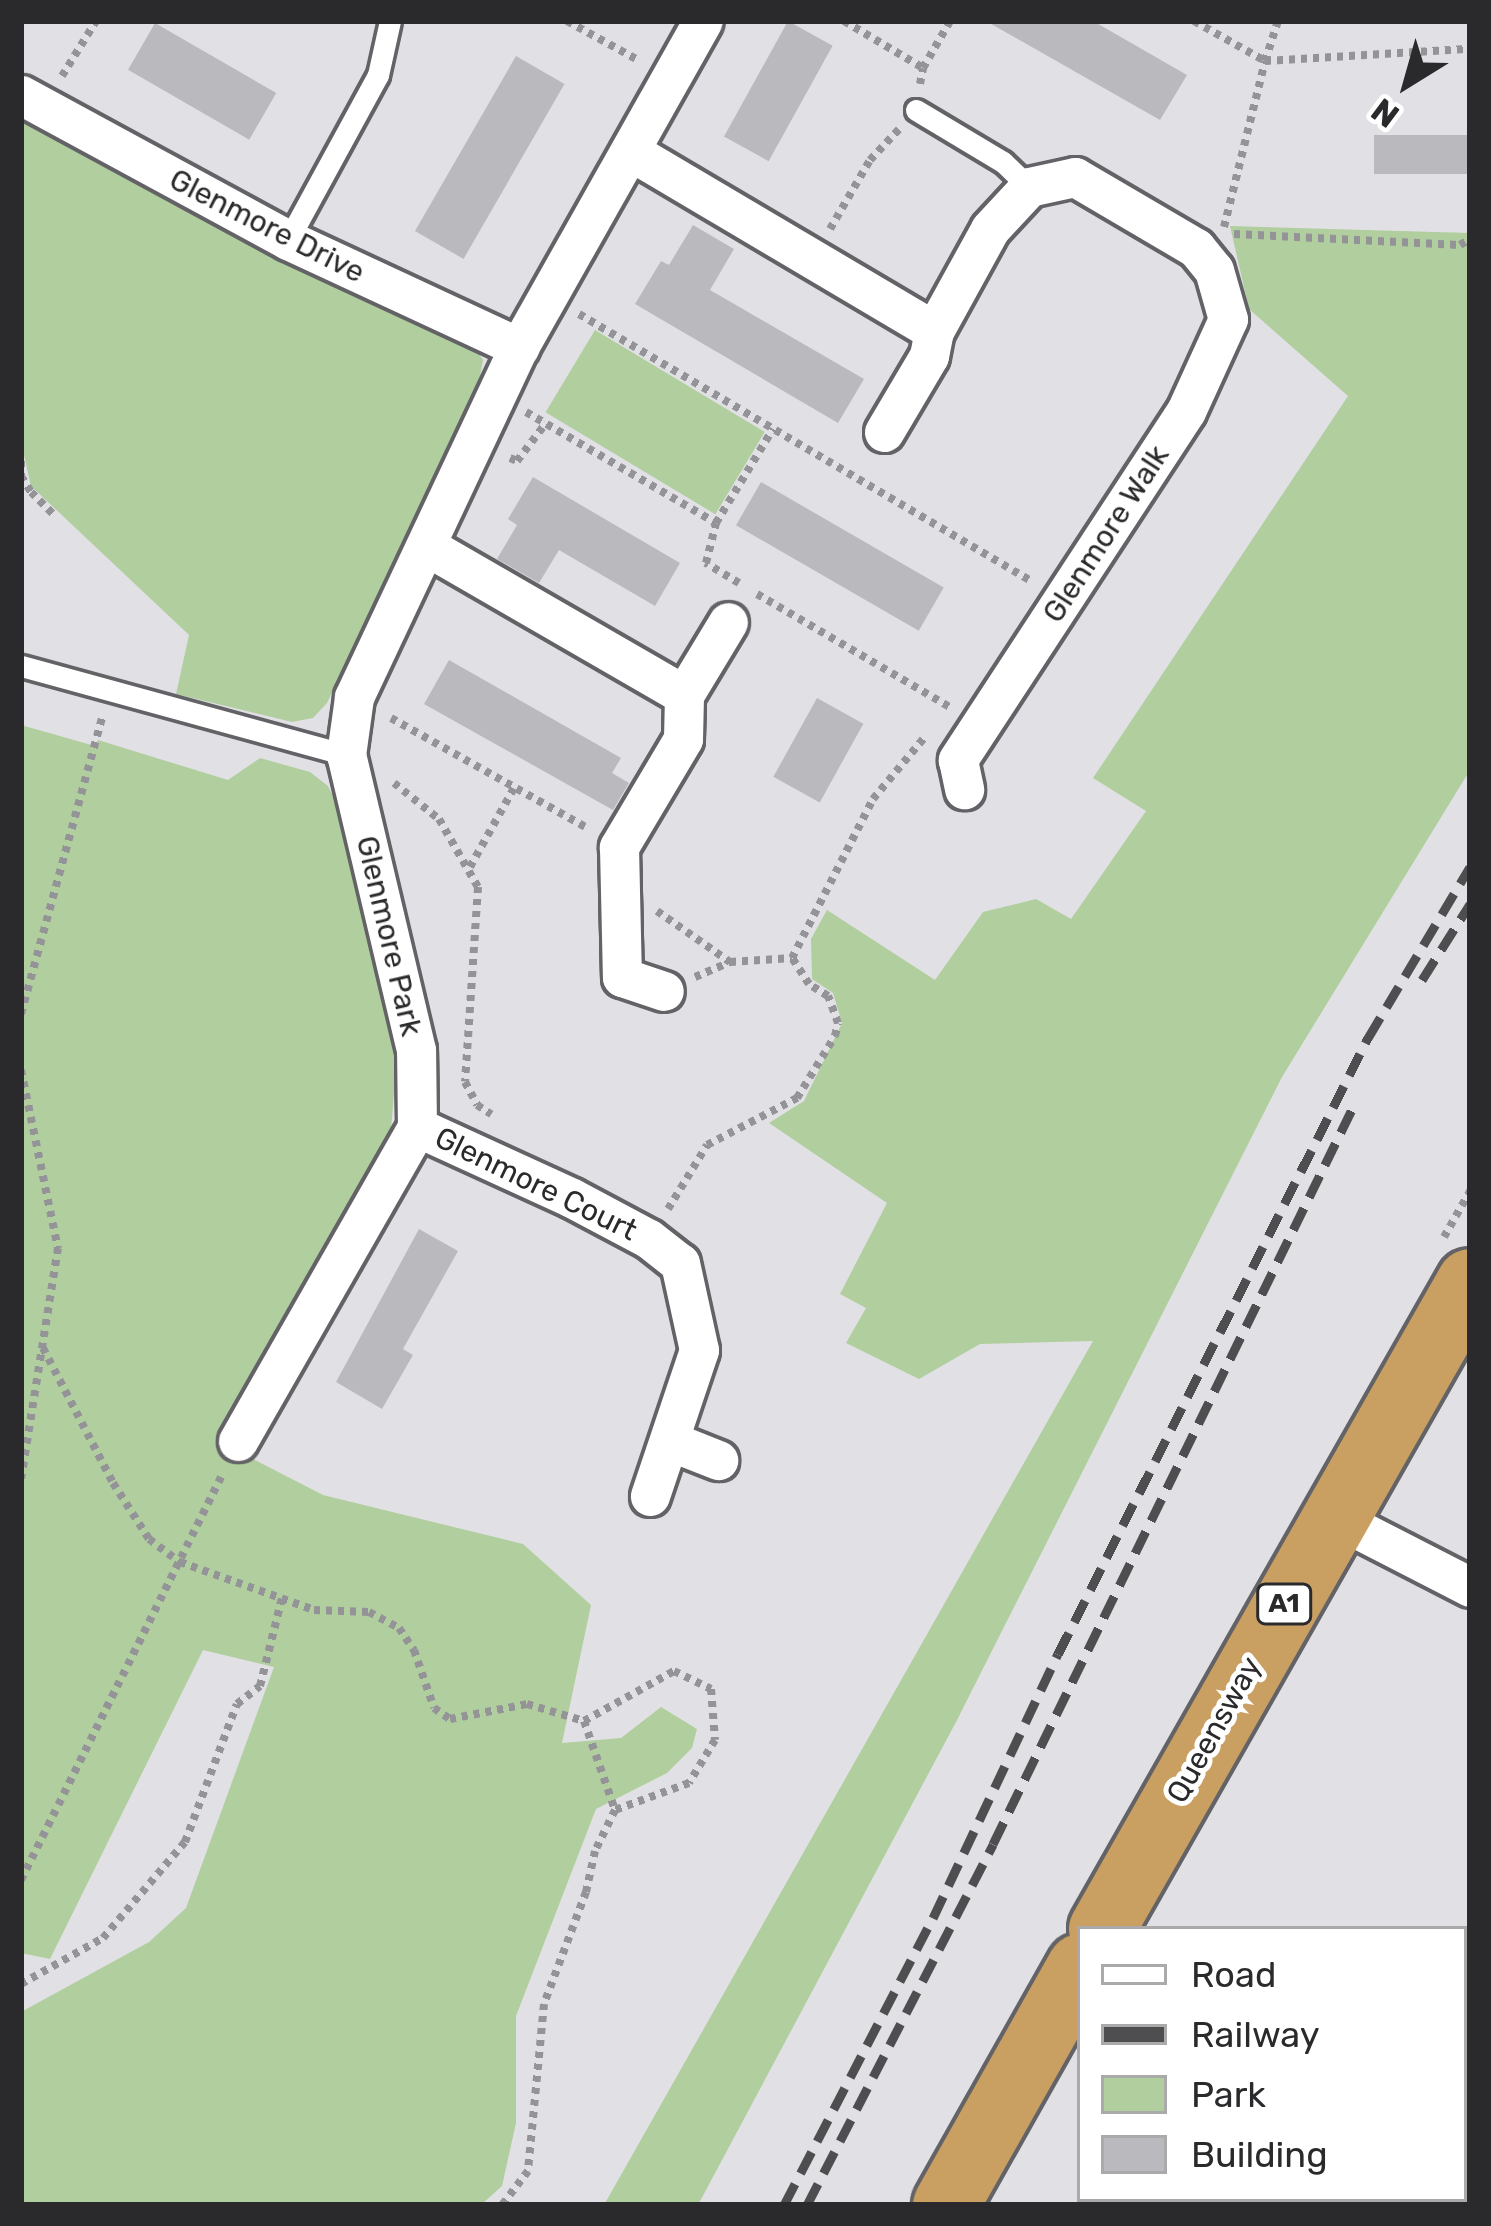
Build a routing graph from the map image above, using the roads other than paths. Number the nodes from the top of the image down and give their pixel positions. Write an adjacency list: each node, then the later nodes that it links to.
1 (390, 21): 7 (lane)
2 (703, 21): 5 (street, Glenmore Park)
3 (31, 102): 7 (street, Glenmore Drive)
4 (916, 110): 6 (lane)
5 (630, 151): 8 (street); 9 (street, Glenmore Park)
6 (1029, 188): 8 (street); 16 (street, Glenmore Walk)
7 (288, 241): 9 (street, Glenmore Drive)
8 (934, 331): 10 (street)
9 (519, 347): 11 (street, Glenmore Park)
10 (884, 432)
11 (428, 547): 14 (street); 15 (street, Glenmore Park)
12 (728, 622): 14 (street)
13 (21, 666): 15 (lane)
14 (684, 695): 17 (street)
15 (346, 755): 18 (street, Glenmore Park)
16 (964, 789)
17 (664, 991)
18 (417, 1127): 20 (street); 21 (street, Glenmore Court)
19 (1470, 1282): 24 (highway, Queensway / A1)
20 (238, 1441)
21 (670, 1441): 22 (street); 23 (street, Glenmore Court)
22 (718, 1460)
23 (650, 1496)
24 (1334, 1516): 25 (street); 26 (highway, Queensway / A1)
25 (1470, 1587)
26 (1104, 1926)
27 (1077, 1972): 28 (highway)
28 (946, 2205)

